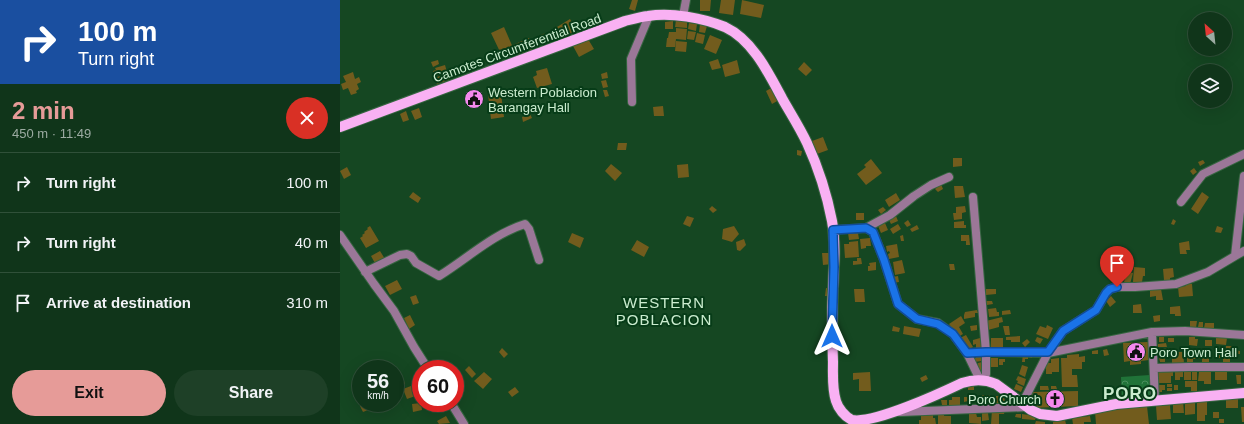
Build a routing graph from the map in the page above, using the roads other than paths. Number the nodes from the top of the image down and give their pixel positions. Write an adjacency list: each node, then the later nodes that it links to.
1 (686, 0): 3 (street)
2 (649, 16): 3 (main road, Camotes Circumferential Road); 4 (street); 5 (main road, Camotes Circumferential Road)
3 (683, 16): 12 (main road, Camotes Circumferential Road)
4 (632, 102)
5 (340, 127)
6 (1244, 154): 10 (street)
7 (1244, 176): 15 (street)
8 (949, 177): 11 (street)
9 (973, 197): 20 (street)
10 (1181, 202)
11 (866, 228): 12 (street); 22 (street)
12 (833, 230): 31 (main road, Camotes Circumferential Road)
13 (340, 235): 17 (street)
14 (1244, 250): 15 (street)
15 (1235, 256): 21 (street)
16 (539, 260): 17 (street)
17 (366, 272): 23 (street)
18 (1152, 332): 19 (street); 21 (street); 25 (street)
19 (1244, 335)
20 (986, 352): 21 (street); 22 (street); 26 (street)
21 (1048, 352): 29 (street)
22 (967, 353): 26 (street)
23 (422, 360)
24 (1244, 367): 25 (street)
25 (1154, 368): 28 (street)
26 (982, 380): 29 (main road); 31 (main road, Camotes Circumferential Road)
27 (1244, 393): 28 (main road)
28 (1155, 401): 29 (main road)
29 (1024, 405): 31 (street)
30 (457, 412): 32 (street)
31 (900, 412)
32 (464, 424)

